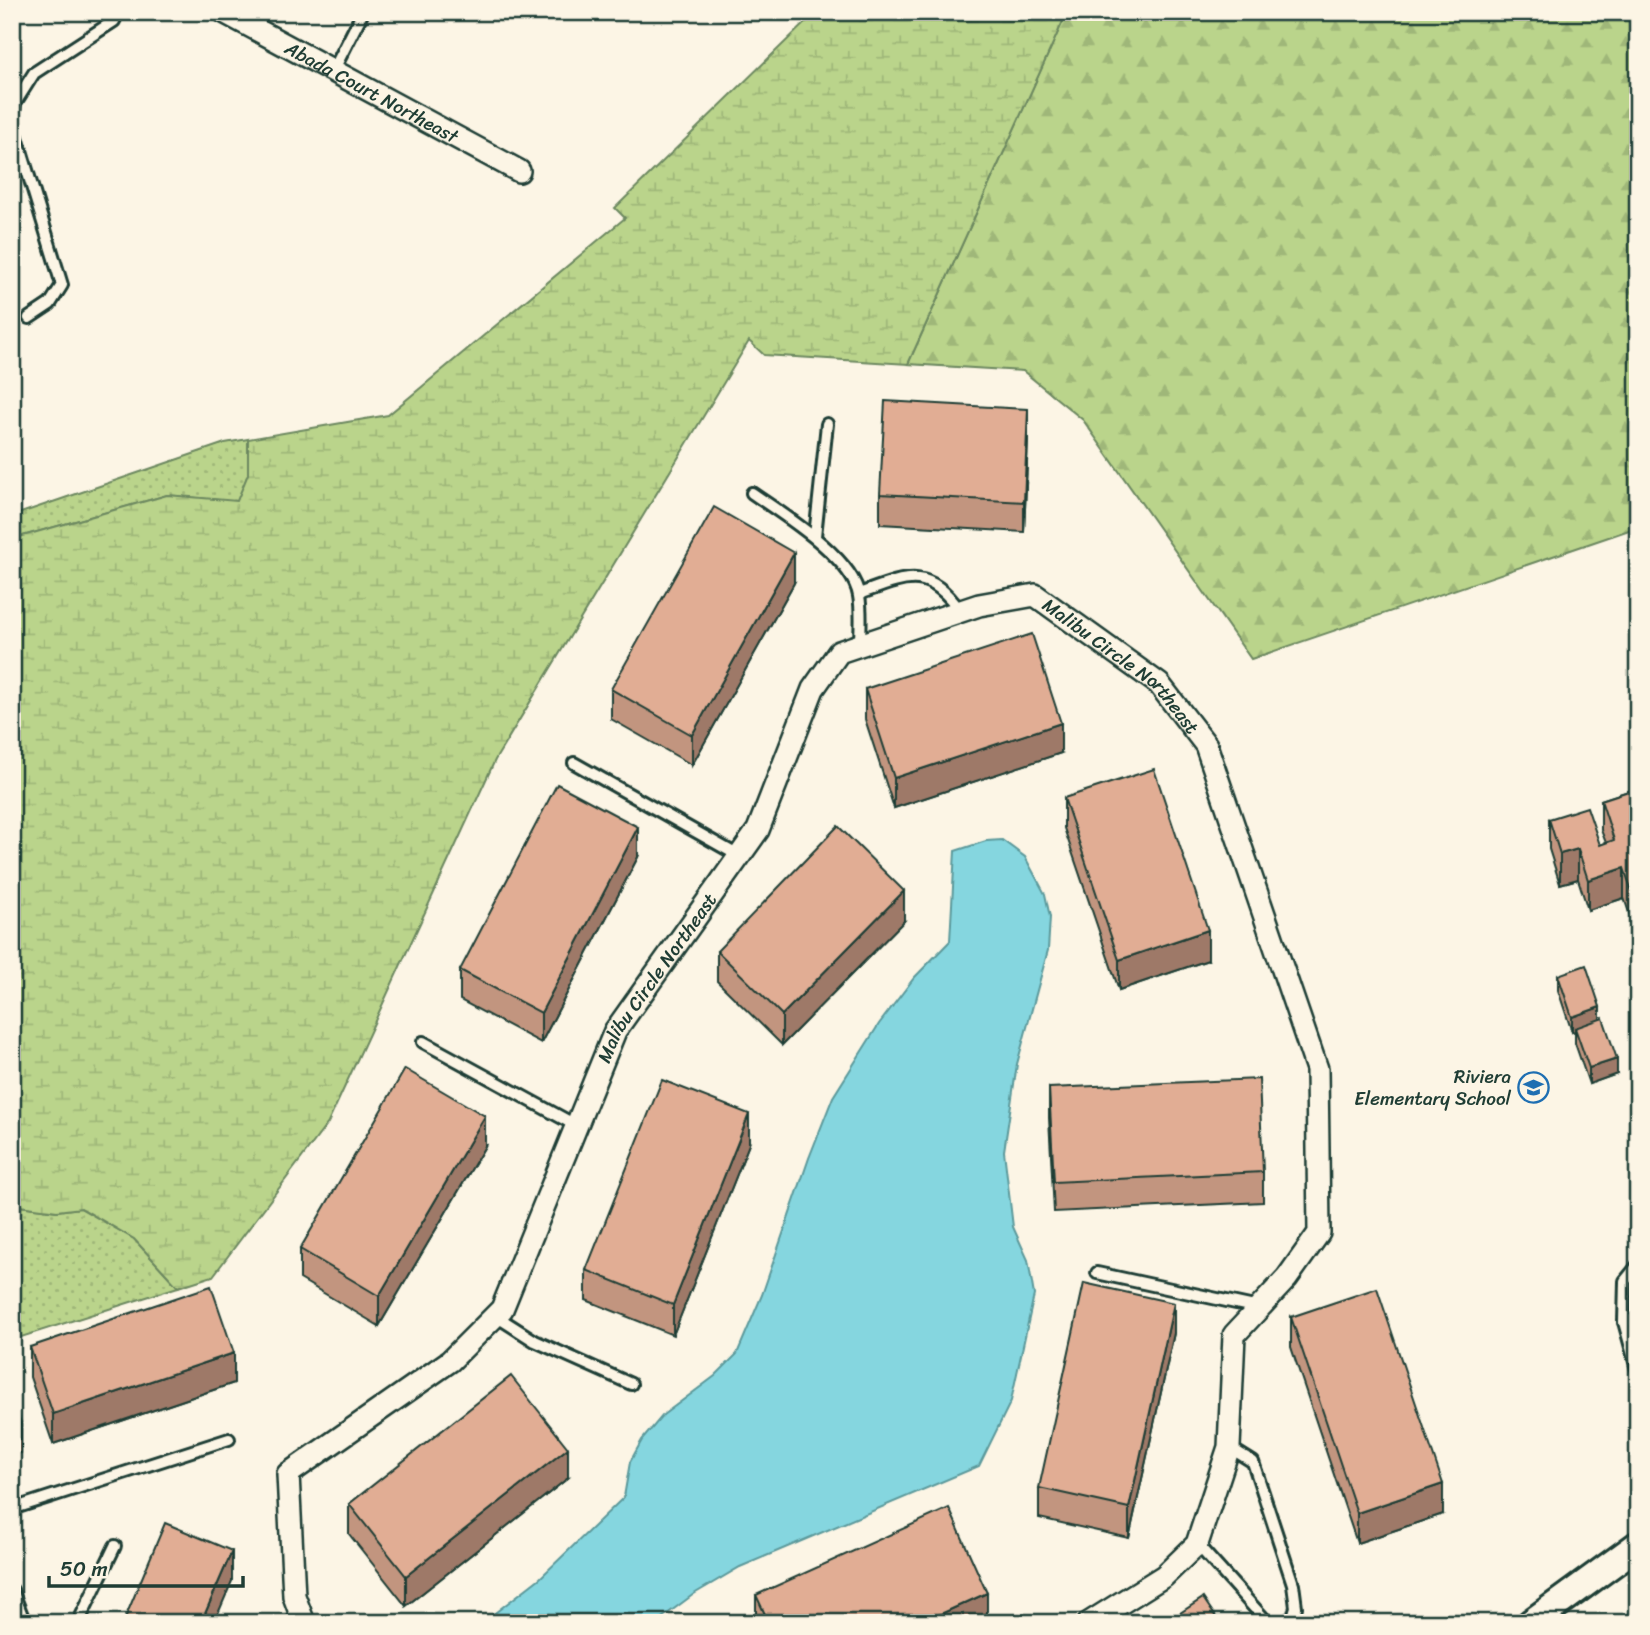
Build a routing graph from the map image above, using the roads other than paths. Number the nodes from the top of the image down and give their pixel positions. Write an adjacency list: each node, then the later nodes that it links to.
1 (118, 12): 6 (lane)
2 (224, 12): 4 (street, Abada Court Northeast)
3 (363, 12): 4 (lane)
4 (333, 71): 5 (street, Abada Court Northeast)
5 (519, 171)
6 (29, 318)
7 (827, 424): 9 (lane)
8 (752, 493): 9 (lane)
9 (815, 536): 10 (lane)
10 (859, 594): 11 (lane); 12 (lane)
11 (960, 611): 12 (street, Malibu Circle Northeast); 19 (street, Malibu Circle Northeast)
12 (860, 645): 14 (street, Malibu Circle Northeast)
13 (574, 763): 14 (lane)
14 (739, 856): 16 (street, Malibu Circle Northeast)
15 (423, 1042): 16 (lane)
16 (577, 1126): 20 (street, Malibu Circle Northeast)
17 (1638, 1265): 22 (lane)
18 (1097, 1273): 19 (lane)
19 (1259, 1308): 26 (street, Malibu Circle Northeast)
20 (496, 1316): 24 (lane); 34 (street, Malibu Circle Northeast)
21 (1638, 1318): 22 (lane)
22 (1625, 1322): 23 (lane)
23 (1638, 1373)
24 (631, 1384)
25 (229, 1439): 27 (lane)
26 (1230, 1447): 28 (street, Malibu Circle Northeast); 37 (lane)
27 (12, 1509)
28 (1197, 1544): 35 (street, Malibu Circle Northeast); 36 (lane)
29 (1638, 1545): 38 (street)
30 (115, 1546): 33 (lane)
31 (12, 1589): 32 (lane)
32 (25, 1623)
33 (78, 1623)
34 (304, 1623)
35 (1089, 1623)
36 (1268, 1623)
37 (1283, 1623)
38 (1531, 1623)

